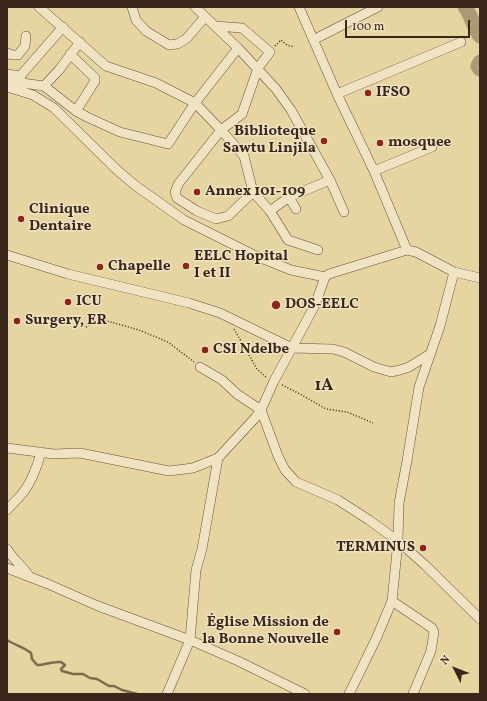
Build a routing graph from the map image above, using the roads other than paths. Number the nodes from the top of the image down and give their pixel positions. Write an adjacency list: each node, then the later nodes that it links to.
1 (39, 7): 8 (street)
2 (132, 7): 6 (street)
3 (195, 7): 6 (street)
4 (299, 7): 10 (street)
5 (378, 7): 10 (street)
6 (205, 17): 7 (street)
7 (215, 26): 13 (street); 16 (street)
8 (63, 27): 11 (street); 18 (street)
9 (26, 36): 14 (street)
10 (313, 40): 20 (street)
11 (80, 42): 15 (street); 21 (street)
12 (461, 42): 20 (street)
13 (238, 48): 16 (street); 21 (street)
14 (7, 53)
15 (70, 54): 19 (street); 22 (street)
16 (258, 68): 23 (street); 26 (street)
17 (7, 74): 18 (street)
18 (13, 82): 19 (street); 36 (street)
19 (44, 86): 22 (street)
20 (337, 94): 25 (street)
21 (194, 103): 22 (street); 23 (street)
22 (76, 111)
23 (221, 130): 27 (street); 27 (street)
24 (432, 148): 25 (street)
25 (374, 171): 33 (street)
26 (330, 180): 28 (street); 31 (street)
27 (253, 192): 30 (street)
28 (289, 197): 29 (street); 30 (street)
29 (296, 209)
30 (270, 211): 32 (street)
31 (344, 212)
32 (318, 250)
33 (407, 250): 35 (street); 36 (street)
34 (7, 255): 38 (street)
35 (454, 272): 37 (street); 39 (street)
36 (325, 278): 38 (street)
37 (480, 278)
38 (292, 348): 39 (street); 41 (street)
39 (430, 354): 46 (street)
40 (200, 367): 41 (street)
41 (261, 410): 44 (street); 46 (street)
42 (7, 448): 43 (street)
43 (41, 452): 44 (street); 45 (street)
44 (218, 458): 52 (street)
45 (7, 510)
46 (398, 542): 50 (street); 51 (street)
47 (7, 549): 49 (street)
48 (7, 568): 49 (street)
49 (29, 576): 52 (street)
50 (392, 601): 55 (street); 56 (street)
51 (480, 618)
52 (190, 640): 53 (street); 54 (street)
53 (167, 693)
54 (305, 694)
55 (349, 694)
56 (413, 694)

